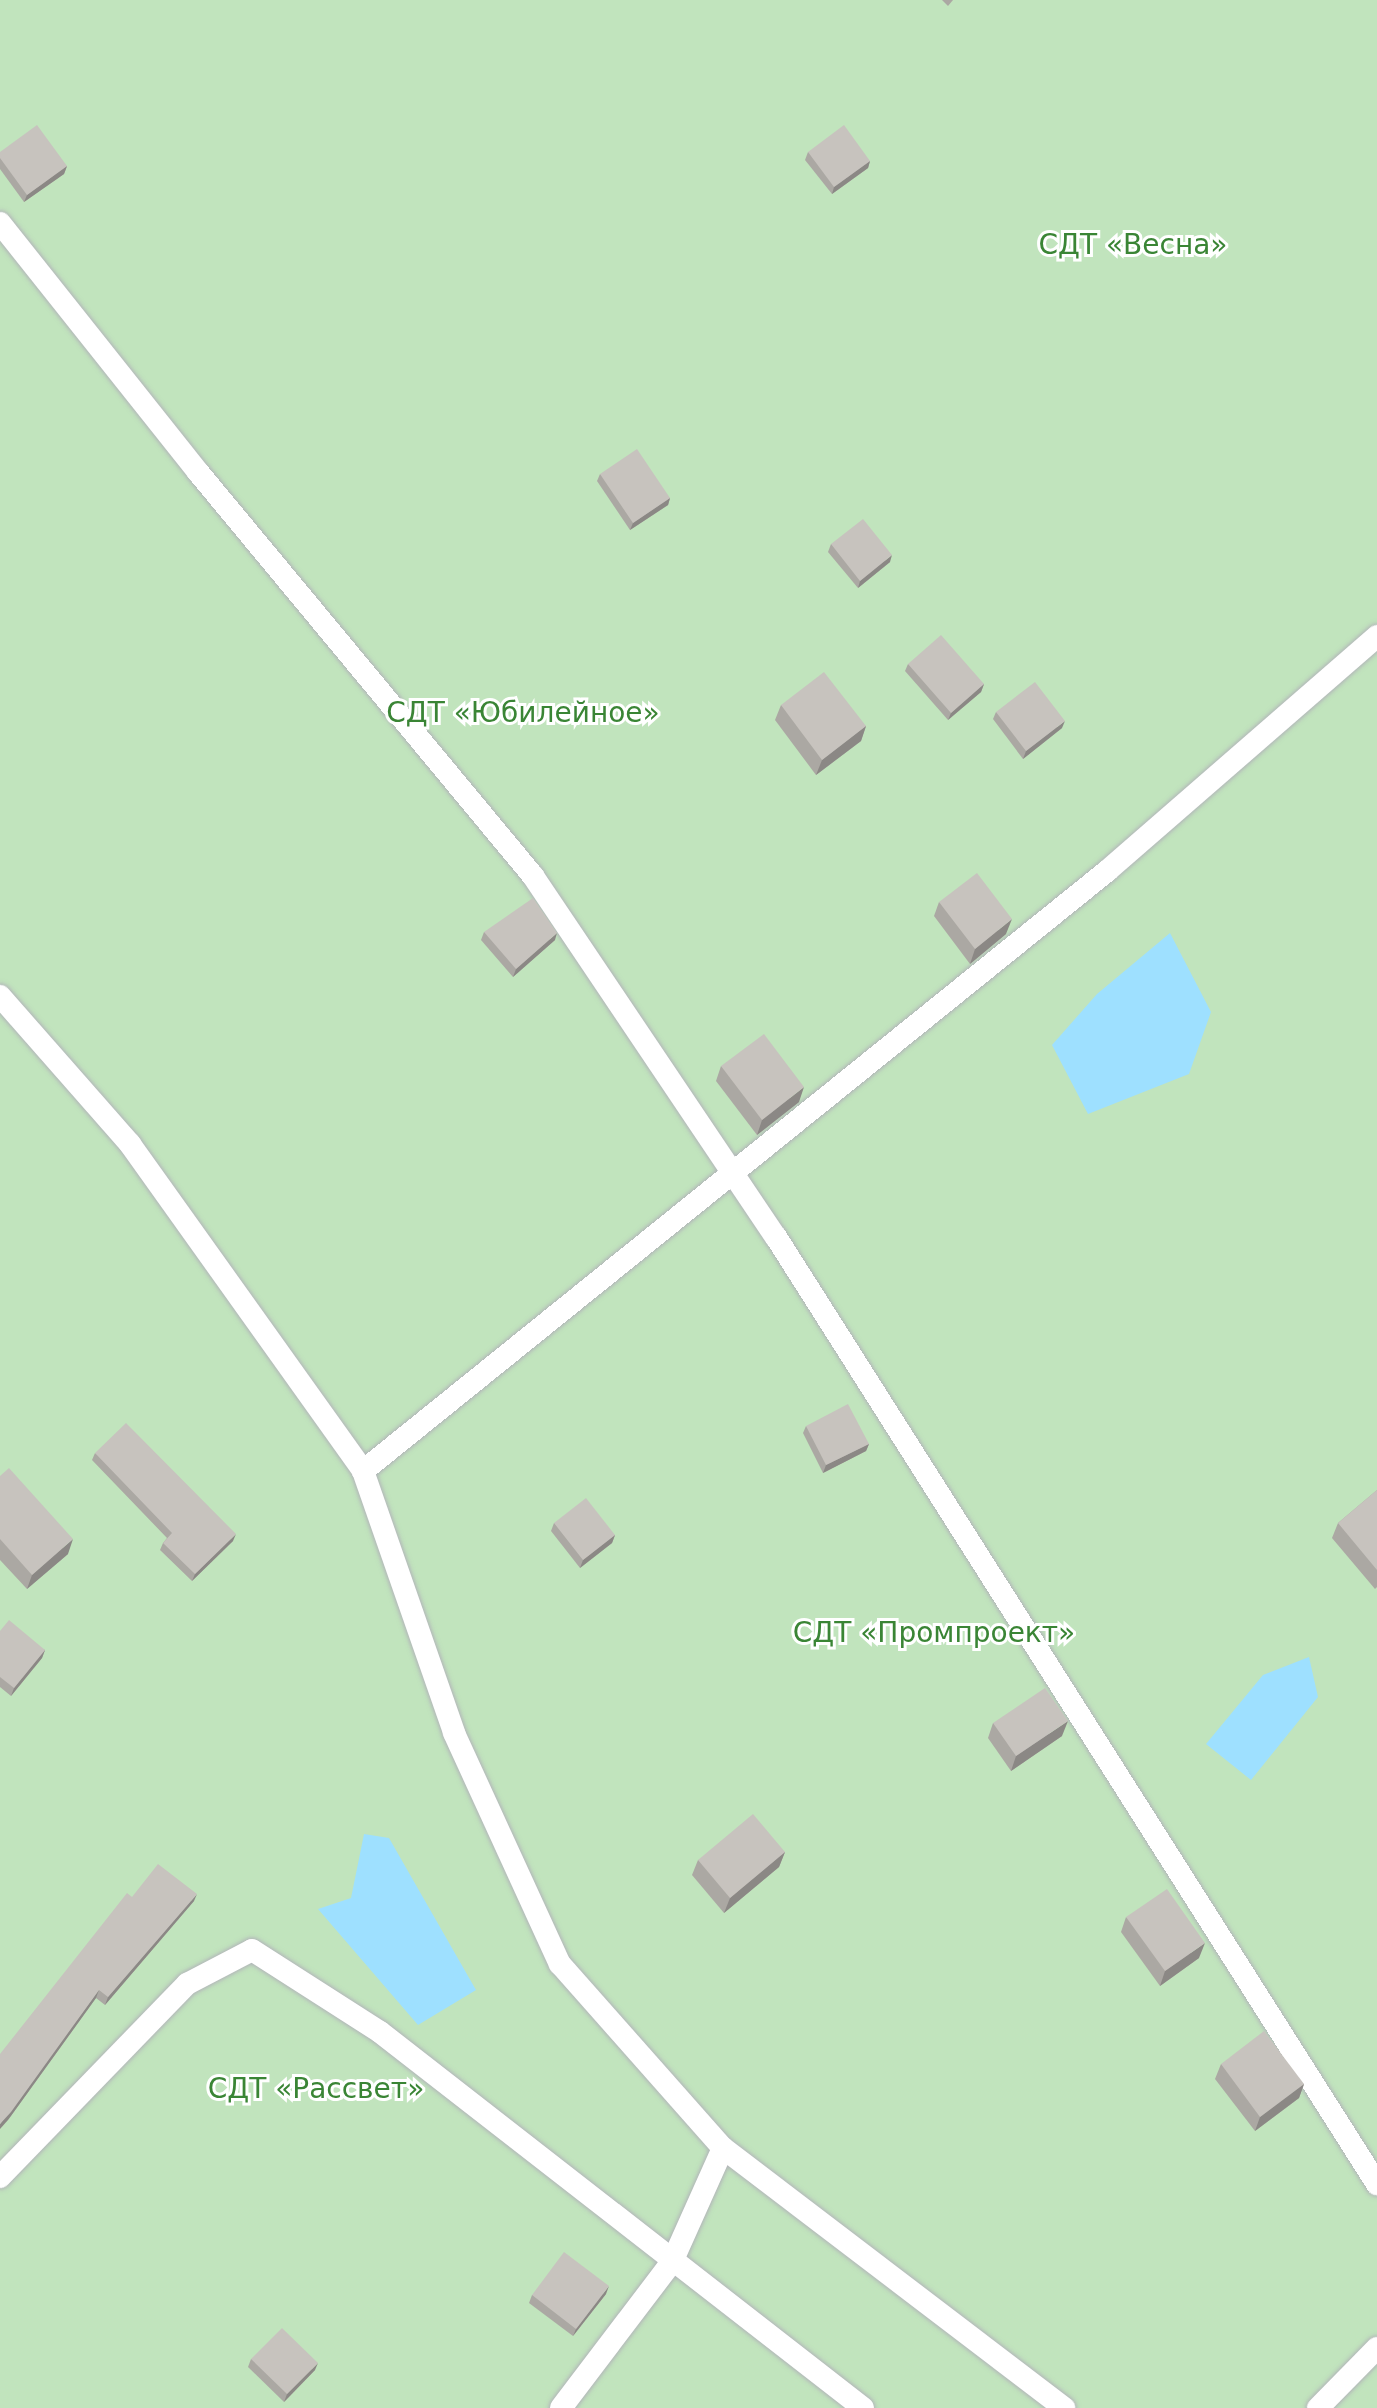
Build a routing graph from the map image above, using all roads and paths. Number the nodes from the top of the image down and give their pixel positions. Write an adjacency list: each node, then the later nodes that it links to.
1 (0, 223): 4 (lane)
2 (1377, 636): 4 (lane)
3 (0, 996): 5 (lane)
4 (731, 1170): 5 (lane); 8 (lane)
5 (363, 1471): 6 (lane)
6 (723, 2148): 9 (lane); 13 (lane)
7 (0, 2177): 9 (lane)
8 (1377, 2184)
9 (672, 2262): 11 (lane); 12 (lane)
10 (1377, 2348): 14 (lane)
11 (561, 2408)
12 (863, 2408)
13 (1064, 2408)
14 (1318, 2408)

